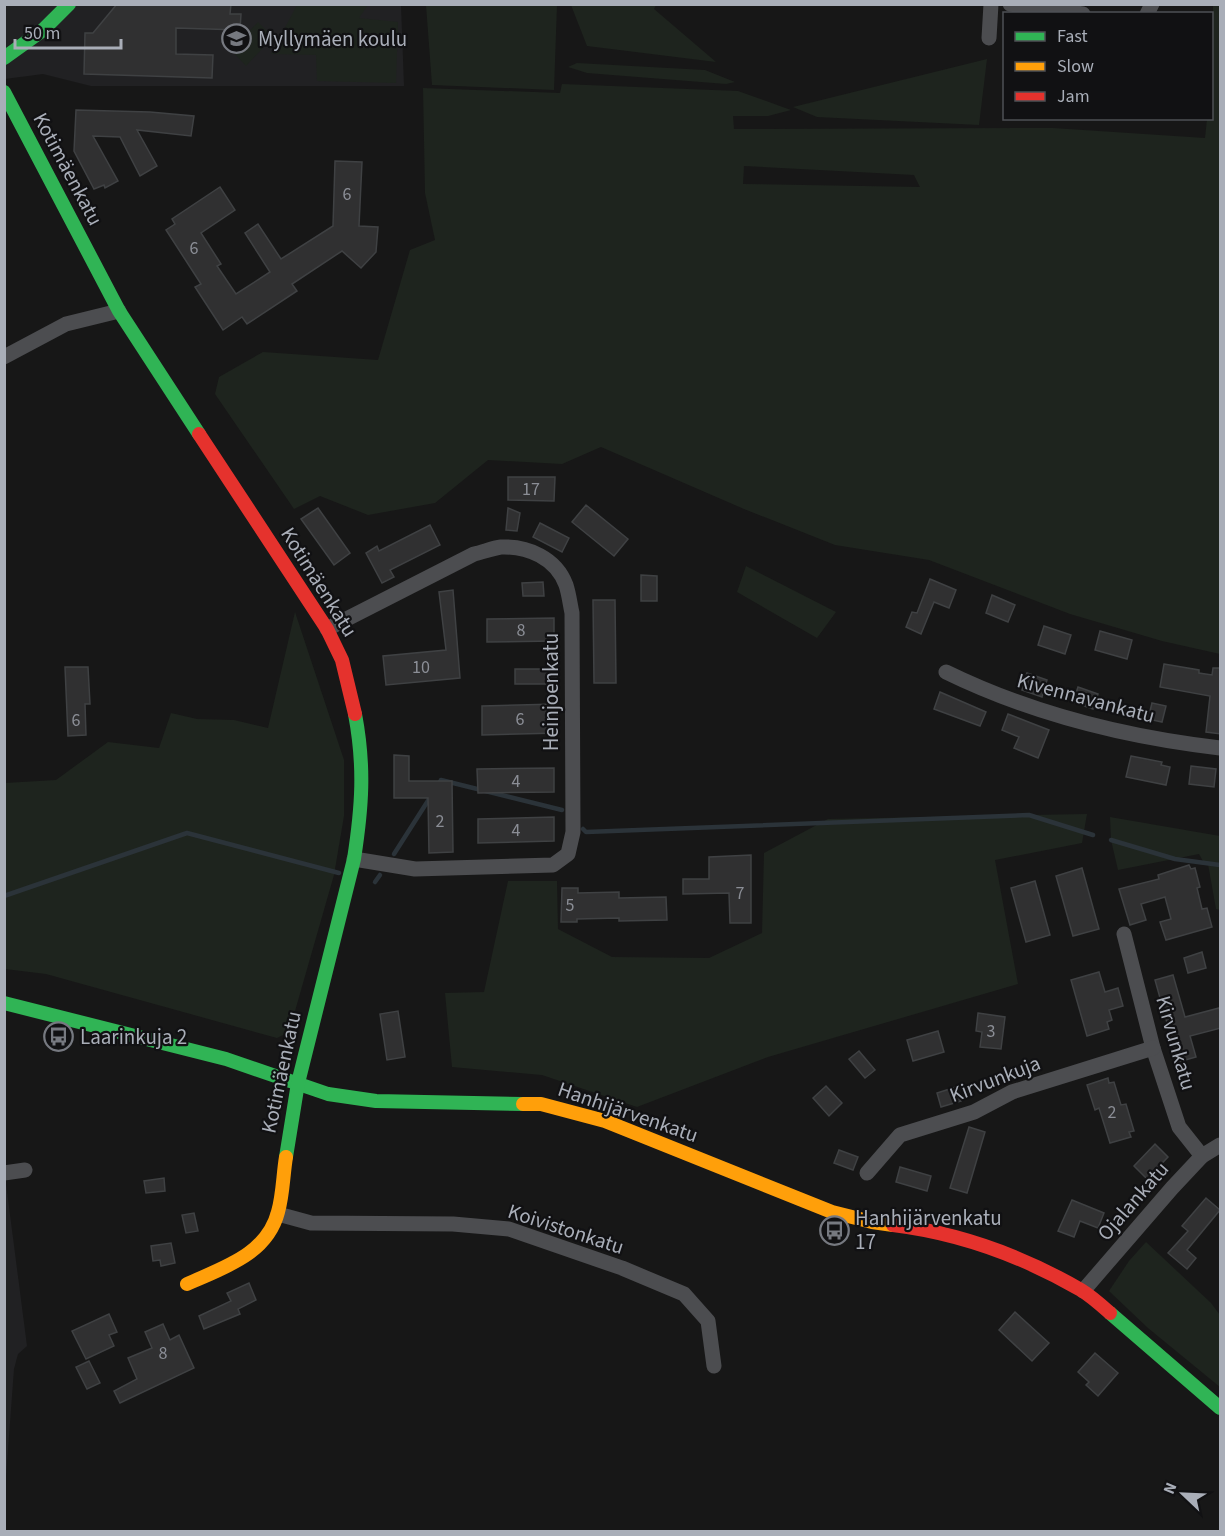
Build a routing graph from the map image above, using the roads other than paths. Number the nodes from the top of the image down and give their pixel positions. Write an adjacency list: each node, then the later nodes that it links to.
1 (69, 4): 6 (street)
2 (991, 4): 5 (street)
3 (1010, 4): 4 (street)
4 (1068, 12)
5 (989, 38)
6 (4, 58)
7 (4, 92): 8 (street, Kotimäenkatu)
8 (119, 312): 9 (street); 10 (street, Kotimäenkatu)
9 (4, 357)
10 (327, 628): 13 (street, Kotimäenkatu); 13 (street, Heinjoenkatu)
11 (946, 672): 12 (street, Kivennavankatu)
12 (1221, 748)
13 (354, 859): 17 (street, Kotimäenkatu)
14 (1124, 934): 16 (street, Kirvunkatu)
15 (4, 1003): 17 (street, Hanhijärvenkatu)
16 (1154, 1048): 19 (street, Kirvunkatu); 22 (street, Kirvunkuja)
17 (298, 1083): 23 (street, Kotimäenkatu); 25 (street, Hanhijärvenkatu)
18 (1221, 1145): 19 (street, Ojalankatu)
19 (1202, 1156): 25 (street, Ojalankatu)
20 (25, 1170): 21 (street)
21 (4, 1173)
22 (867, 1173)
23 (278, 1214): 24 (street, Kotimäenkatu); 26 (street, Koivistonkatu)
24 (187, 1284)
25 (1083, 1291): 27 (street, Hanhijärvenkatu)
26 (714, 1366)
27 (1221, 1408)

